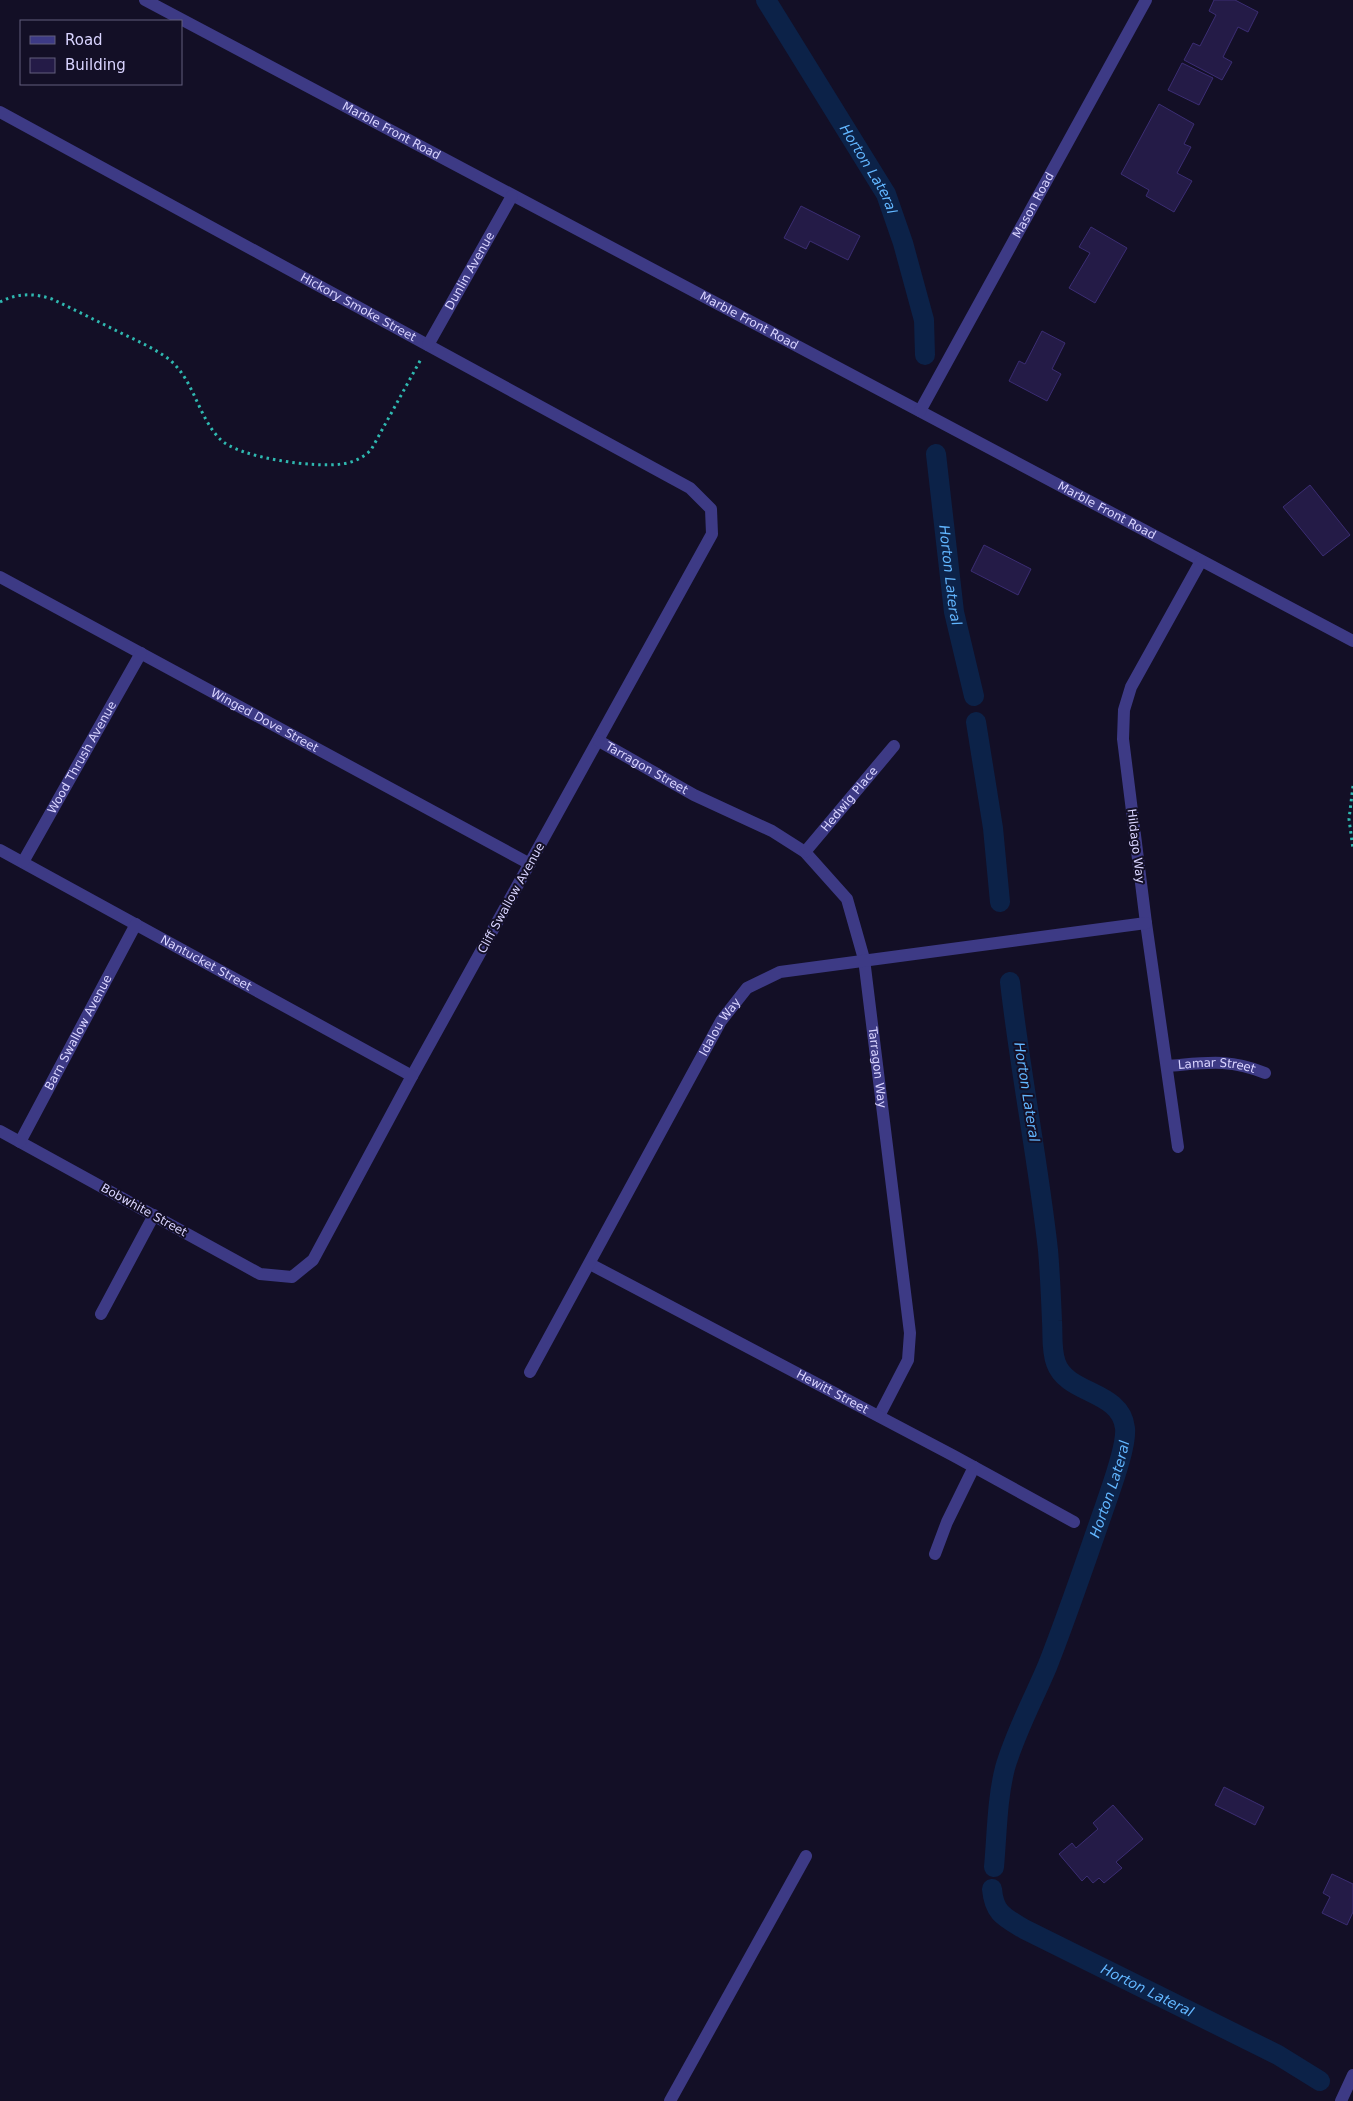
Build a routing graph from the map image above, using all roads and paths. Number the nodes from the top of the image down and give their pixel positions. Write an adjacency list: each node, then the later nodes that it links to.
1 (145, 0): 4 (street, Marble Front Road)
2 (1146, 0): 8 (street, Mason Road)
3 (0, 112): 6 (street, Hickory Smoke Street)
4 (512, 196): 6 (street, Dunlin Avenue); 8 (street, Marble Front Road)
5 (0, 302): 7 (path)
6 (428, 346): 9 (street, Hickory Smoke Street)
7 (421, 358)
8 (920, 411): 10 (street, Marble Front Road)
9 (711, 510): 14 (street, Cliff Swallow Avenue)
10 (1201, 561): 12 (street, Marble Front Road); 23 (street, Hildago Way)
11 (0, 577): 13 (street, Winged Dove Street)
12 (1353, 641)
13 (141, 653): 21 (street, Wood Thrush Avenue); 22 (street, Winged Dove Street)
14 (600, 741): 17 (street, Tarragon Street); 22 (street, Cliff Swallow Avenue)
15 (894, 746): 20 (street, Hedwig Place)
16 (1353, 786): 18 (path)
17 (694, 795): 20 (street, Tarragon Way)
18 (1353, 849)
19 (0, 850): 21 (street, Nantucket Street)
20 (805, 852): 25 (street, Tarragon Way)
21 (23, 862): 24 (street, Nantucket Street)
22 (530, 864): 28 (street, Cliff Swallow Avenue)
23 (1146, 923): 25 (street, Idalou Way); 26 (street, Hildago Way)
24 (136, 924): 28 (street, Nantucket Street); 30 (street, Barn Swallow Avenue)
25 (864, 959): 33 (street, Idalou Way); 37 (street, Tarragon Way)
26 (1167, 1066): 27 (street, Lamar Street); 31 (street, Hildago Way)
27 (1265, 1073)
28 (412, 1076): 34 (street, Cliff Swallow Avenue)
29 (0, 1131): 30 (street, Bobwhite Street)
30 (20, 1142): 32 (street, Bobwhite Street)
31 (1178, 1147)
32 (154, 1215): 34 (street, Bobwhite Street); 35 (street)
33 (590, 1264): 36 (street, Idalou Way); 37 (street, Hewitt Street)
34 (292, 1277)
35 (100, 1314)
36 (530, 1372)
37 (879, 1416): 38 (street, Hewitt Street)
38 (974, 1467): 39 (street, Hewitt Street); 40 (street)
39 (1074, 1522)
40 (935, 1554)
41 (806, 1856): 43 (street)
42 (1353, 2075): 44 (street)
43 (670, 2101)
44 (1341, 2101)

